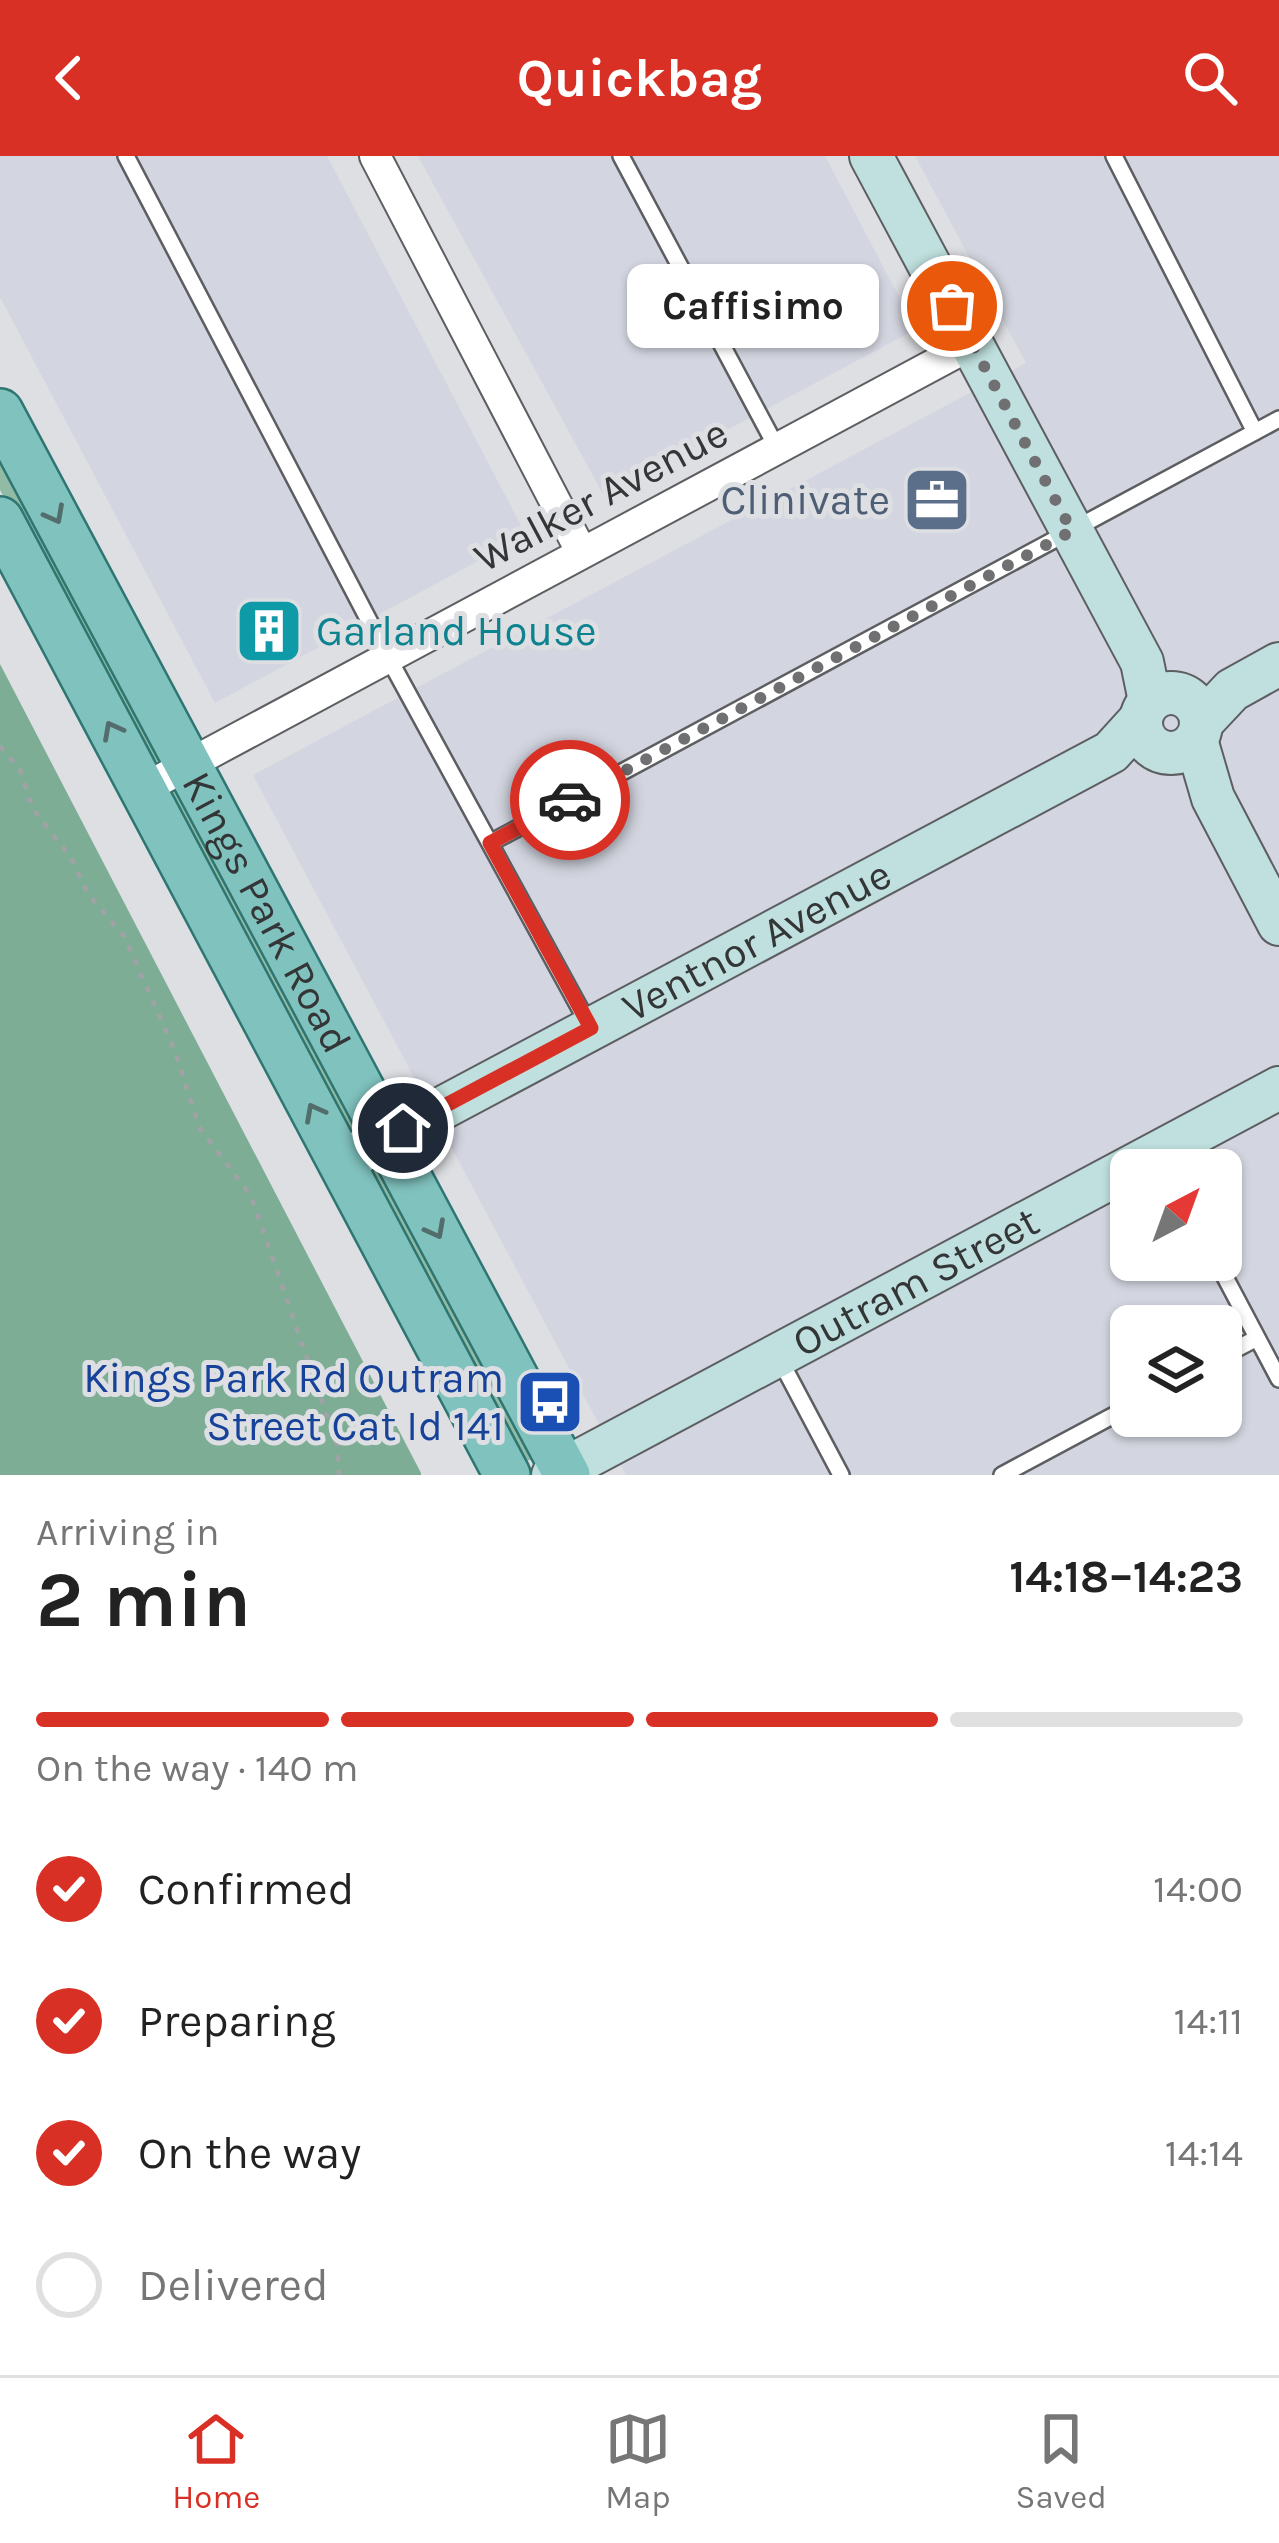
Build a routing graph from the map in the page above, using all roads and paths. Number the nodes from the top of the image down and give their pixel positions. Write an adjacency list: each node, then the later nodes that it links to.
1 (126, 156): 14 (lane)
2 (375, 156): 13 (street)
3 (621, 156): 10 (lane)
4 (871, 156): 6 (street)
5 (1114, 156): 9 (lane)
6 (972, 344): 10 (street, Walker Avenue); 12 (street)
7 (0, 412): 18 (main road, Kings Park Road, one-way to 18)
8 (1279, 419): 9 (lane)
9 (1255, 432): 12 (lane)
10 (777, 448): 13 (street, Walker Avenue)
11 (0, 520): 19 (main road, Kings Park Road, one-way to 11)
12 (1072, 531): 16 (street); 20 (lane)
13 (582, 553): 14 (street, Walker Avenue)
14 (388, 657): 18 (street, Walker Avenue); 20 (lane)
15 (1279, 664): 16 (street, Ventnor Avenue)
16 (1163, 719): 21 (street); 23 (street, Ventnor Avenue)
17 (0, 746): 37 (path)
18 (189, 764): 19 (street, Walker Avenue); 25 (main road, Kings Park Road)
19 (143, 789): 27 (main road, Kings Park Road, one-way to 19)
20 (490, 843): 23 (lane)
21 (1269, 879): 22 (street)
22 (1279, 924)
23 (591, 1028): 25 (street, Ventnor Avenue)
24 (1279, 1088): 26 (street, Outram Street)
25 (386, 1138): 27 (street, Ventnor Avenue); 35 (main road, Kings Park Road, one-way to 35)
26 (1183, 1149)
27 (340, 1162): 36 (main road, Kings Park Road)
28 (1110, 1188): 32 (street, Outram Street)
29 (1227, 1281): 30 (lane)
30 (1257, 1338): 31 (lane); 33 (lane)
31 (1242, 1346)
32 (778, 1355): 35 (street, Outram Street); 38 (lane)
33 (1279, 1379)
34 (1110, 1417): 39 (lane)
35 (562, 1473)
36 (504, 1474)
37 (339, 1475)
38 (841, 1475)
39 (1002, 1475)

